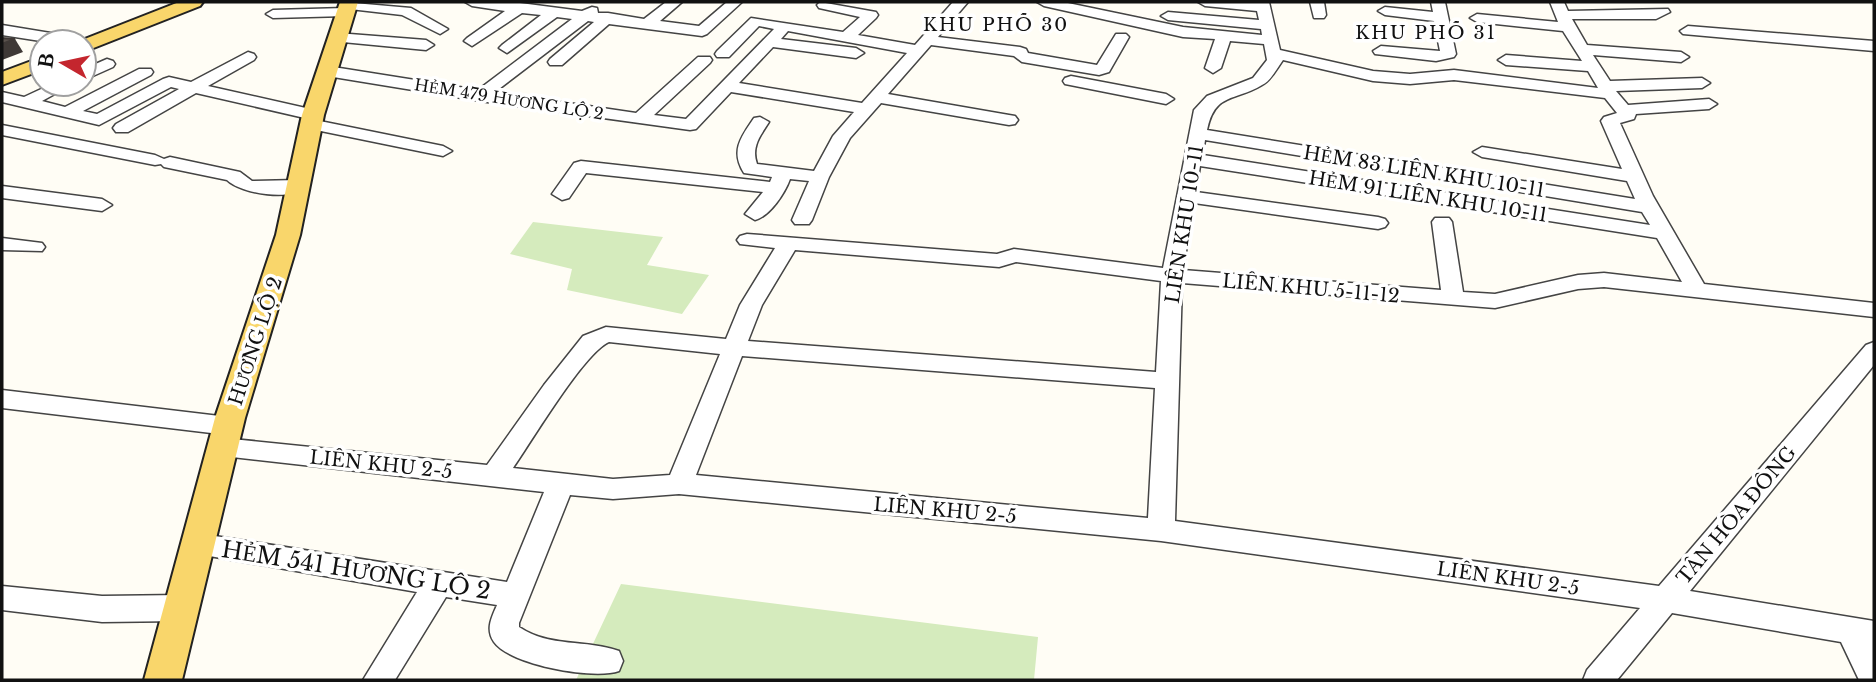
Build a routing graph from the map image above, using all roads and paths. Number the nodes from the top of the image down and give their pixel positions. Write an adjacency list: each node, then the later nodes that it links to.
1 (179, 2): 32 (main road)
2 (194, 2): 35 (main road)
3 (472, 2): 12 (street)
4 (603, 2): 19 (street)
5 (675, 2): 24 (street)
6 (734, 2): 24 (street)
7 (961, 2): 40 (street)
8 (1044, 2): 11 (street)
9 (1205, 2): 26 (street)
10 (824, 5): 33 (street)
11 (1080, 5): 36 (street)
12 (520, 7): 15 (street); 37 (street)
13 (1384, 10): 14 (street)
14 (1440, 10): 59 (street)
15 (555, 12): 19 (street); 42 (street)
16 (1663, 12): 21 (street)
17 (273, 14): 18 (street)
18 (345, 14): 28 (street); 39 (street); 56 (main road, HƯƠNG LỘ 2)
19 (588, 14): 22 (street); 66 (street)
20 (1153, 14): 26 (street)
21 (1563, 15): 25 (street); 43 (street)
22 (608, 17): 24 (street); 50 (street)
23 (1477, 18): 25 (street)
24 (648, 23)
25 (1506, 23): 52 (street)
26 (1267, 25): 36 (street); 59 (street); 82 (street, LIÊN KHU 10-11)
27 (785, 26): 33 (street); 38 (street); 44 (street)
28 (440, 29)
29 (2, 30): 31 (street)
30 (1689, 31): 41 (street)
31 (28, 35)
32 (98, 37)
33 (847, 37): 40 (street)
34 (1121, 37): 46 (street)
35 (98, 38)
36 (1223, 38): 55 (street)
37 (472, 41)
38 (769, 42): 45 (street); 62 (street)
39 (426, 45)
40 (923, 45): 46 (street); 71 (street)
41 (1874, 46)
42 (507, 48)
43 (1582, 49): 47 (street); 52 (street)
44 (723, 54)
45 (862, 54)
46 (1022, 57): 69 (street)
47 (1681, 57)
48 (704, 60): 75 (street)
49 (28, 62): 57 (main road)
50 (556, 62)
51 (107, 64): 54 (street)
52 (1593, 67): 64 (street)
53 (28, 68): 60 (main road)
54 (98, 68)
55 (1213, 68)
56 (327, 71): 66 (street, HẺM 479 HƯƠNG LỘ 2); 77 (main road, HƯƠNG LỘ 2)
57 (2, 72)
58 (145, 72): 74 (street)
59 (1384, 77): 64 (street)
60 (2, 79)
61 (1702, 83): 64 (street)
62 (727, 86): 71 (street); 75 (street, HẺM 479 HƯƠNG LỘ 2)
63 (195, 88): 65 (street); 65 (street); 76 (street); 80 (street)
64 (1608, 90): 73 (street)
65 (215, 92): 77 (street)
66 (480, 96): 75 (street, HẺM 479 HƯƠNG LỘ 2)
67 (2, 97): 70 (street)
68 (35, 98): 70 (street)
69 (1166, 99)
70 (27, 102): 74 (street)
71 (872, 103): 78 (street); 86 (street)
72 (1709, 104): 73 (street)
73 (1625, 110): 87 (street)
74 (68, 112): 76 (street)
75 (642, 117)
76 (99, 120)
77 (312, 120): 83 (street); 89 (main road, HƯƠNG LỘ 2)
78 (1009, 120)
79 (760, 122): 88 (street)
80 (122, 128)
81 (2, 130): 89 (street)
82 (1198, 134): 85 (street, LIÊN KHU 10-11); 94 (street, HẺM 83 LIÊN KHU 10-11)
83 (443, 151)
84 (1482, 152): 87 (street)
85 (1193, 159): 92 (street, LIÊN KHU 10-11); 99 (street, HẺM 91 LIÊN KHU 10-11)
86 (820, 177): 88 (street); 96 (street)
87 (1636, 177): 94 (street)
88 (780, 179): 91 (street); 95 (street)
89 (298, 186): 112 (main road, HƯƠNG LỘ 2)
90 (2, 192): 93 (street)
91 (562, 194)
92 (1186, 196): 98 (street); 104 (street, LIÊN KHU 10-11)
93 (102, 205)
94 (1649, 207): 99 (street)
95 (755, 214)
96 (802, 220)
97 (1442, 222): 106 (street)
98 (1378, 223)
99 (1662, 233): 105 (street)
100 (747, 240): 102 (street, LIÊN KHU 5-11-12)
101 (2, 244): 103 (street)
102 (788, 244): 104 (street, LIÊN KHU 5-11-12); 108 (street)
103 (35, 247)
104 (1172, 276): 106 (street, LIÊN KHU 5-11-12); 110 (street, LIÊN KHU 10-11)
105 (1697, 290): 106 (street, LIÊN KHU 5-11-12); 107 (street, LIÊN KHU 5-11-12)
106 (1453, 298)
107 (1874, 310)
108 (734, 348): 110 (street); 113 (street); 115 (street)
109 (1874, 350): 121 (street, TÂN HÒA ĐÔNG)
110 (1166, 381): 116 (street, LIÊN KHU 10-11)
111 (2, 399): 112 (street, LIÊN KHU 2-5)
112 (225, 437): 113 (street, LIÊN KHU 2-5); 117 (main road, HƯƠNG LỘ 2)
113 (494, 476): 114 (street, LIÊN KHU 2-5)
114 (561, 484): 115 (street, LIÊN KHU 2-5); 119 (street)
115 (679, 484): 116 (street, LIÊN KHU 2-5)
116 (1161, 530): 121 (street, LIÊN KHU 2-5)
117 (196, 544): 118 (street, HẺM 541 HƯƠNG LỘ 2); 122 (main road, HƯƠNG LỘ 2)
118 (438, 584): 119 (street, HẺM 541 HƯƠNG LỘ 2); 127 (street)
119 (516, 596): 124 (street)
120 (2, 598): 122 (street)
121 (1666, 599): 123 (street, LIÊN KHU 2-5); 128 (street, TÂN HÒA ĐÔNG)
122 (181, 608): 126 (main road, HƯƠNG LỘ 2)
123 (1863, 633): 125 (street)
124 (608, 661)
125 (1874, 678)
126 (163, 680)
127 (378, 680)
128 (1598, 680)

